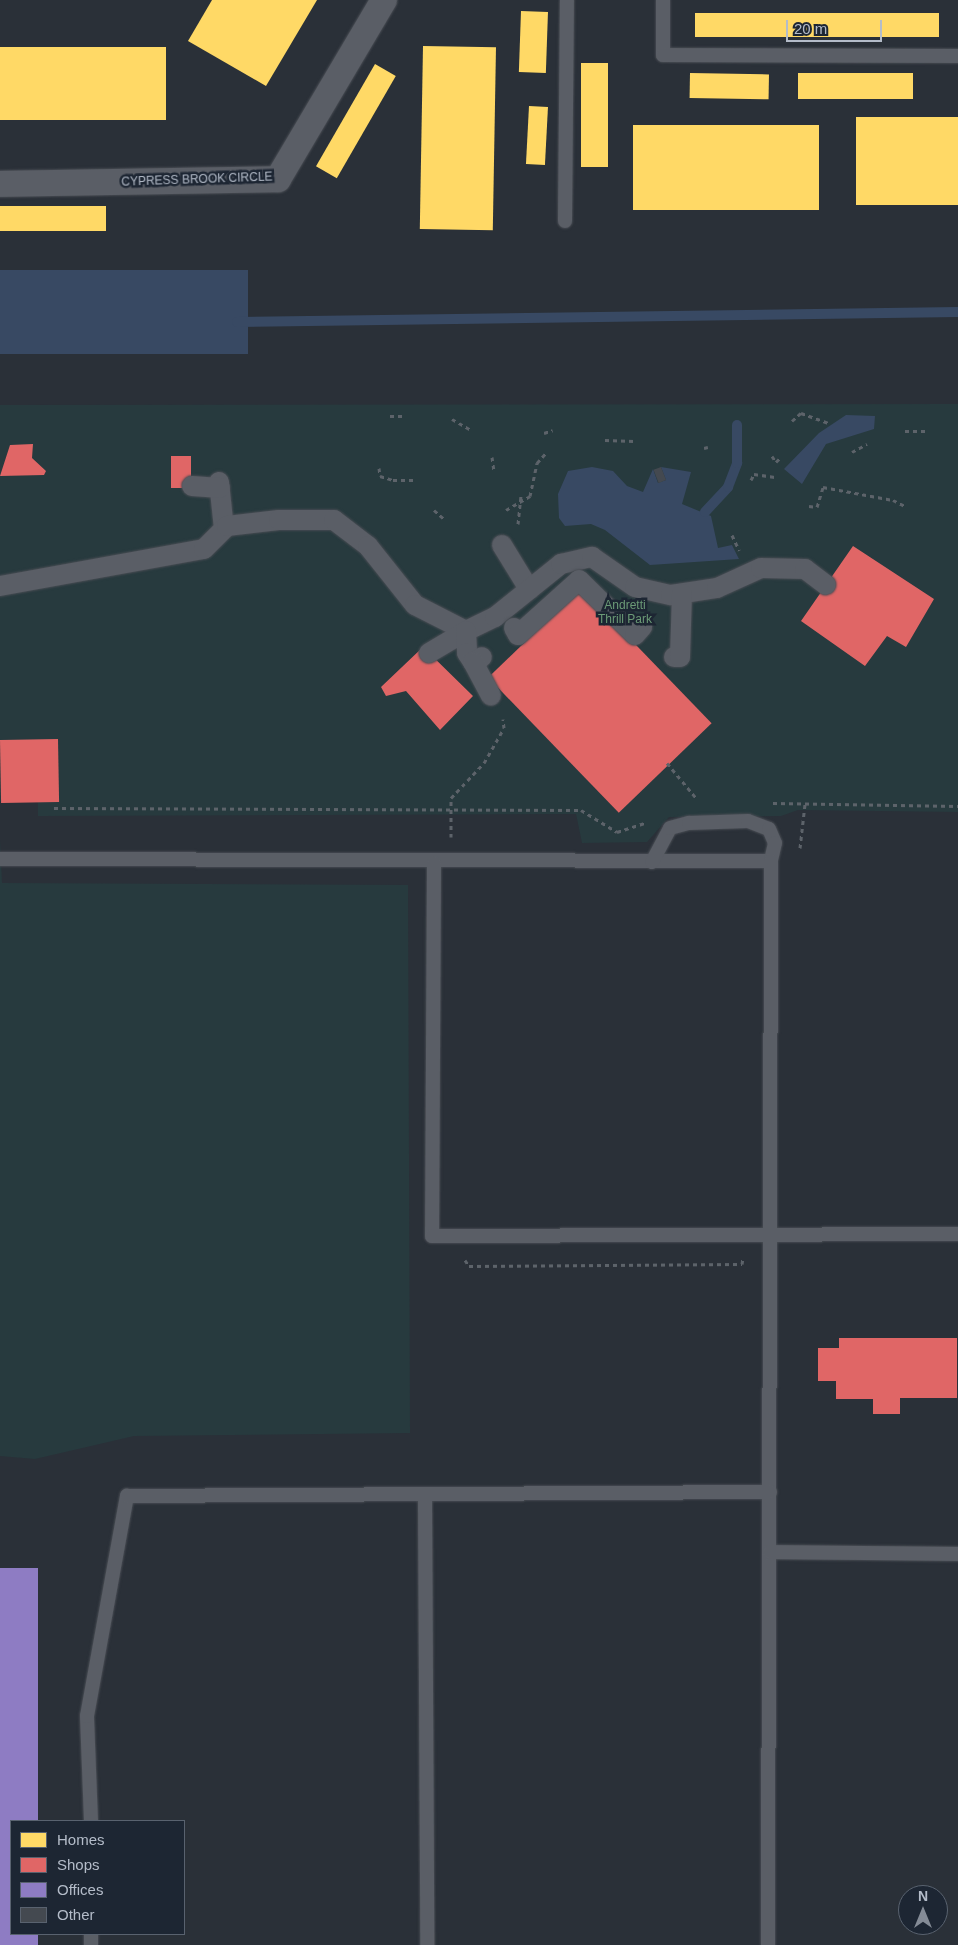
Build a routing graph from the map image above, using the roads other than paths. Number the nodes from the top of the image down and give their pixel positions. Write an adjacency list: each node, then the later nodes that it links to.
1 (384, 0): 5 (street, CYPRESS BROOK CIRCLE)
2 (567, 0): 6 (lane)
3 (663, 0): 4 (lane)
4 (958, 56)
5 (0, 184)
6 (565, 221)
7 (192, 486): 8 (street)
8 (224, 529): 11 (street); 16 (street)
9 (502, 545): 13 (street)
10 (826, 585): 12 (street)
11 (0, 586)
12 (682, 594): 13 (street); 19 (street)
13 (523, 595): 16 (street); 17 (street)
14 (642, 627): 15 (street, bridge)
15 (514, 628)
16 (466, 631): 18 (street); 20 (street)
17 (538, 631)
18 (429, 653)
19 (674, 657)
20 (491, 696)
21 (0, 859): 24 (lane)
22 (771, 861): 23 (lane); 23 (lane); 26 (lane)
23 (652, 862): 24 (lane)
24 (434, 863): 26 (lane)
25 (958, 1234): 26 (lane)
26 (770, 1236): 27 (lane)
27 (770, 1492): 28 (lane); 29 (lane)
28 (425, 1494): 31 (lane); 32 (lane)
29 (770, 1552): 30 (lane); 33 (lane)
30 (958, 1554)
31 (92, 1820)
32 (427, 1945)
33 (768, 1945)

